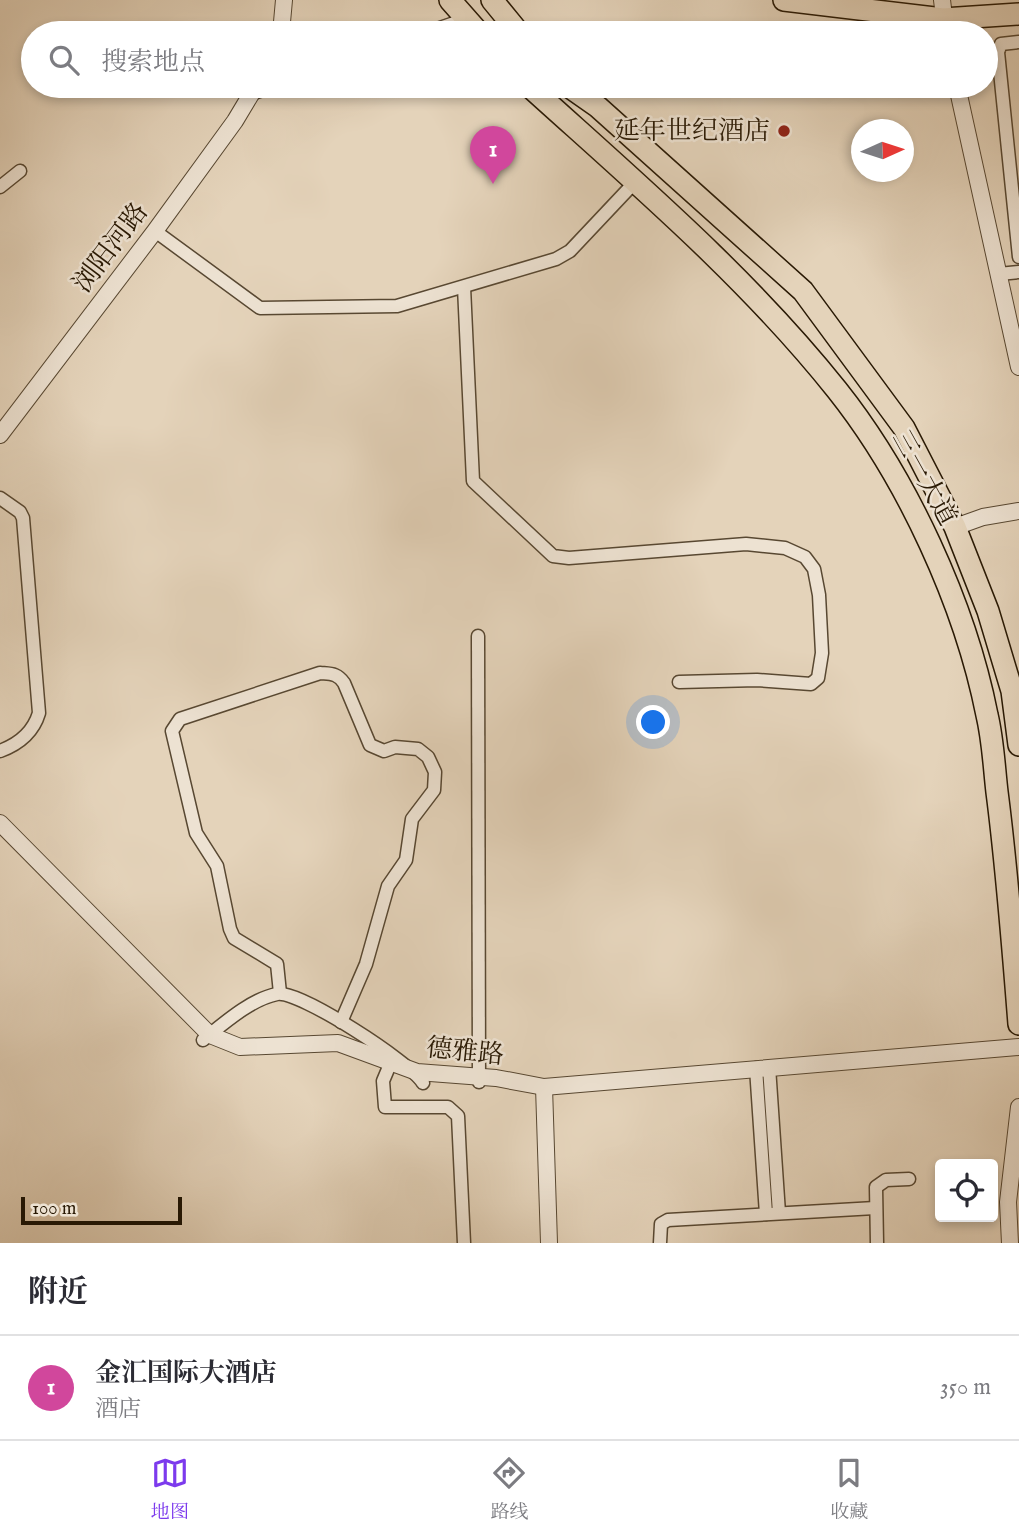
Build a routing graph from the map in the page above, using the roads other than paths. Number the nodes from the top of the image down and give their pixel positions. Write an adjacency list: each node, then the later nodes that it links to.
1 (284, 0): 7 (street)
2 (450, 0): 8 (main road)
3 (492, 0): 9 (main road)
4 (784, 0): 6 (main road)
5 (1019, 14): 6 (main road)
6 (943, 18)
7 (282, 21)
8 (468, 21)
9 (509, 21)
10 (1019, 42): 19 (street)
11 (248, 98): 18 (street, 浏阳河路)
12 (542, 98): 16 (main road, 三一大道)
13 (585, 98): 27 (main road, 三一大道)
14 (960, 98): 21 (street)
15 (20, 172): 17 (street)
16 (635, 182): 22 (street); 31 (main road, 三一大道)
17 (0, 187)
18 (155, 231): 22 (street); 24 (street, 浏阳河路)
19 (1019, 257)
20 (1019, 272): 21 (street)
21 (999, 274): 23 (street)
22 (464, 287): 29 (street)
23 (1019, 367)
24 (1, 433)
25 (0, 498): 33 (street)
26 (1019, 511): 27 (street)
27 (955, 527): 30 (main road, 三一大道)
28 (478, 636): 45 (street)
29 (679, 682)
30 (1018, 738): 31 (main road); 32 (main road, 三一大道)
31 (991, 744): 38 (main road, 三一大道)
32 (1019, 745)
33 (0, 751)
34 (0, 823): 39 (street)
35 (0, 838): 39 (street)
36 (280, 993): 37 (street); 37 (street); 39 (street)
37 (341, 1022): 44 (street)
38 (1019, 1024)
39 (207, 1037): 42 (street)
40 (1019, 1047): 43 (street, 德雅路)
41 (1019, 1055): 43 (street, 德雅路)
42 (389, 1066): 44 (street); 51 (street)
43 (763, 1070): 46 (street, 德雅路); 50 (street)
44 (420, 1078): 45 (street, 德雅路)
45 (479, 1080): 46 (street, 德雅路)
46 (544, 1090): 52 (street)
47 (1019, 1107): 55 (street)
48 (909, 1179): 49 (street)
49 (875, 1208): 50 (street); 54 (street)
50 (772, 1213): 53 (street)
51 (464, 1243)
52 (549, 1243)
53 (660, 1243)
54 (877, 1243)
55 (1010, 1243)

